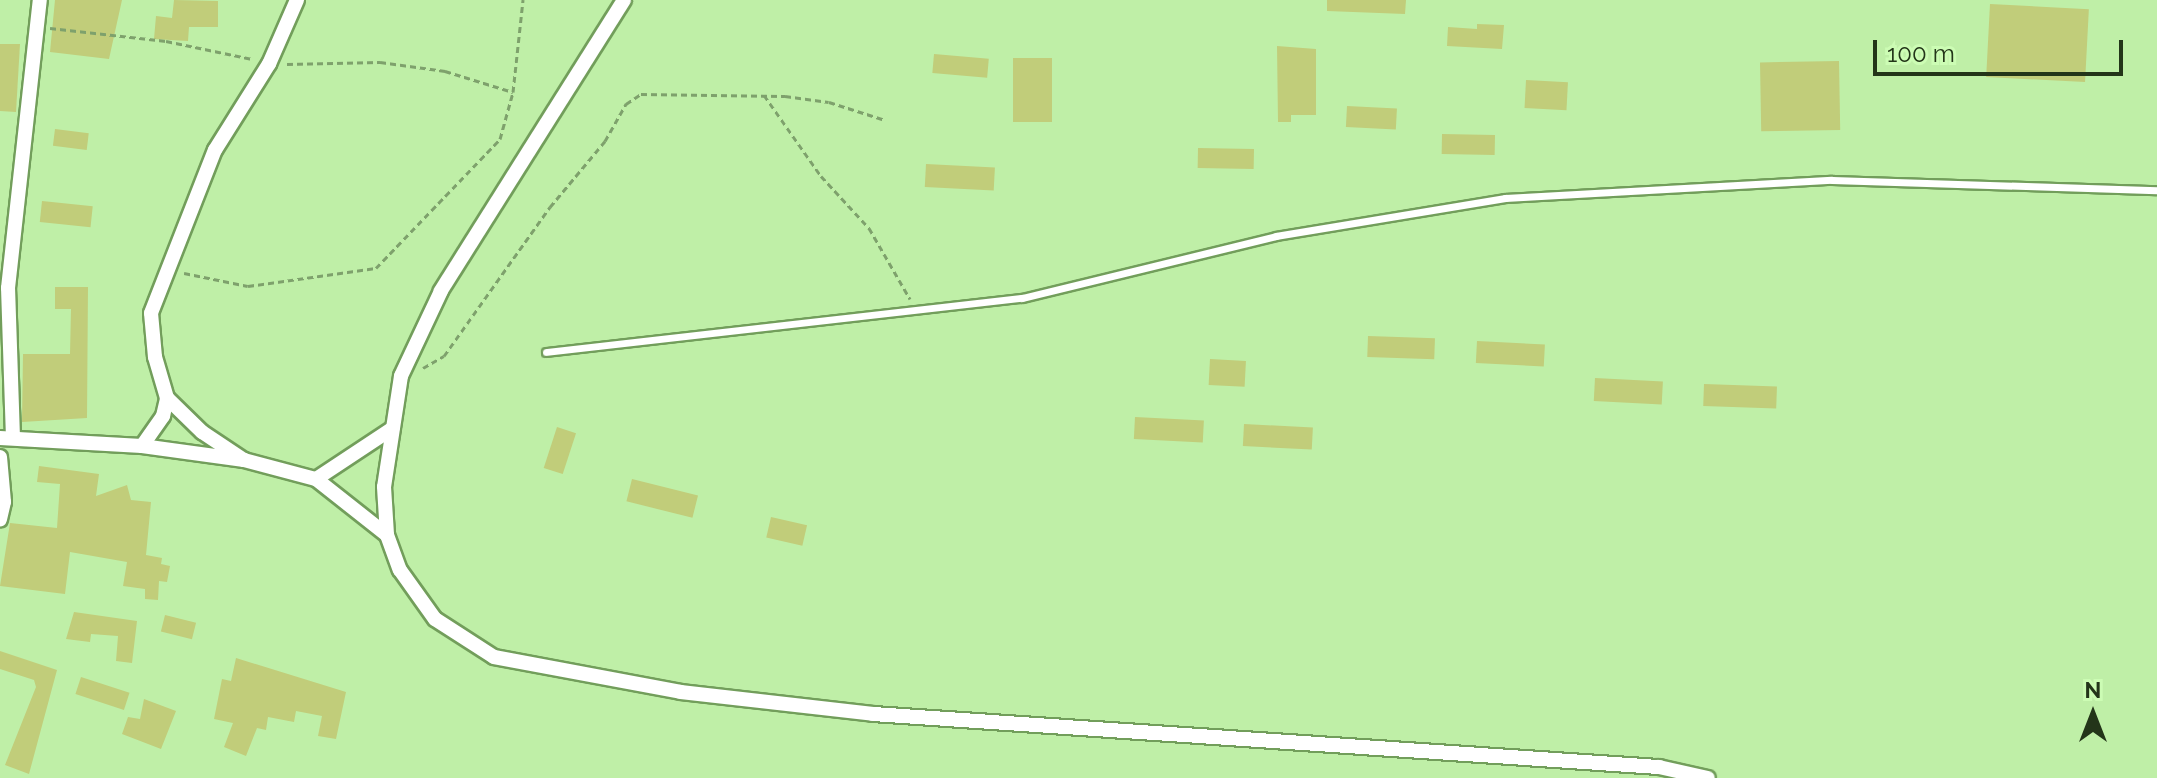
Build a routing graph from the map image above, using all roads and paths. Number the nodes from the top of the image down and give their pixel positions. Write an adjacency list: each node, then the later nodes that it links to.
1 (40, 0): 14 (street)
2 (297, 0): 8 (street)
3 (523, 0): 8 (path)
4 (624, 0): 13 (street)
5 (764, 95): 6 (path); 9 (path); 11 (path)
6 (885, 120)
7 (2157, 190): 9 (lane)
8 (164, 270): 12 (street)
9 (918, 313): 10 (lane)
10 (546, 352)
11 (431, 365)
12 (167, 398): 15 (street); 17 (street)
13 (393, 428): 18 (street); 20 (street)
14 (7, 438): 15 (street)
15 (142, 446): 17 (street)
16 (0, 457): 19 (street)
17 (244, 460): 18 (street)
18 (316, 479): 20 (street)
19 (0, 520)
20 (387, 535): 21 (street)
21 (1708, 778)

